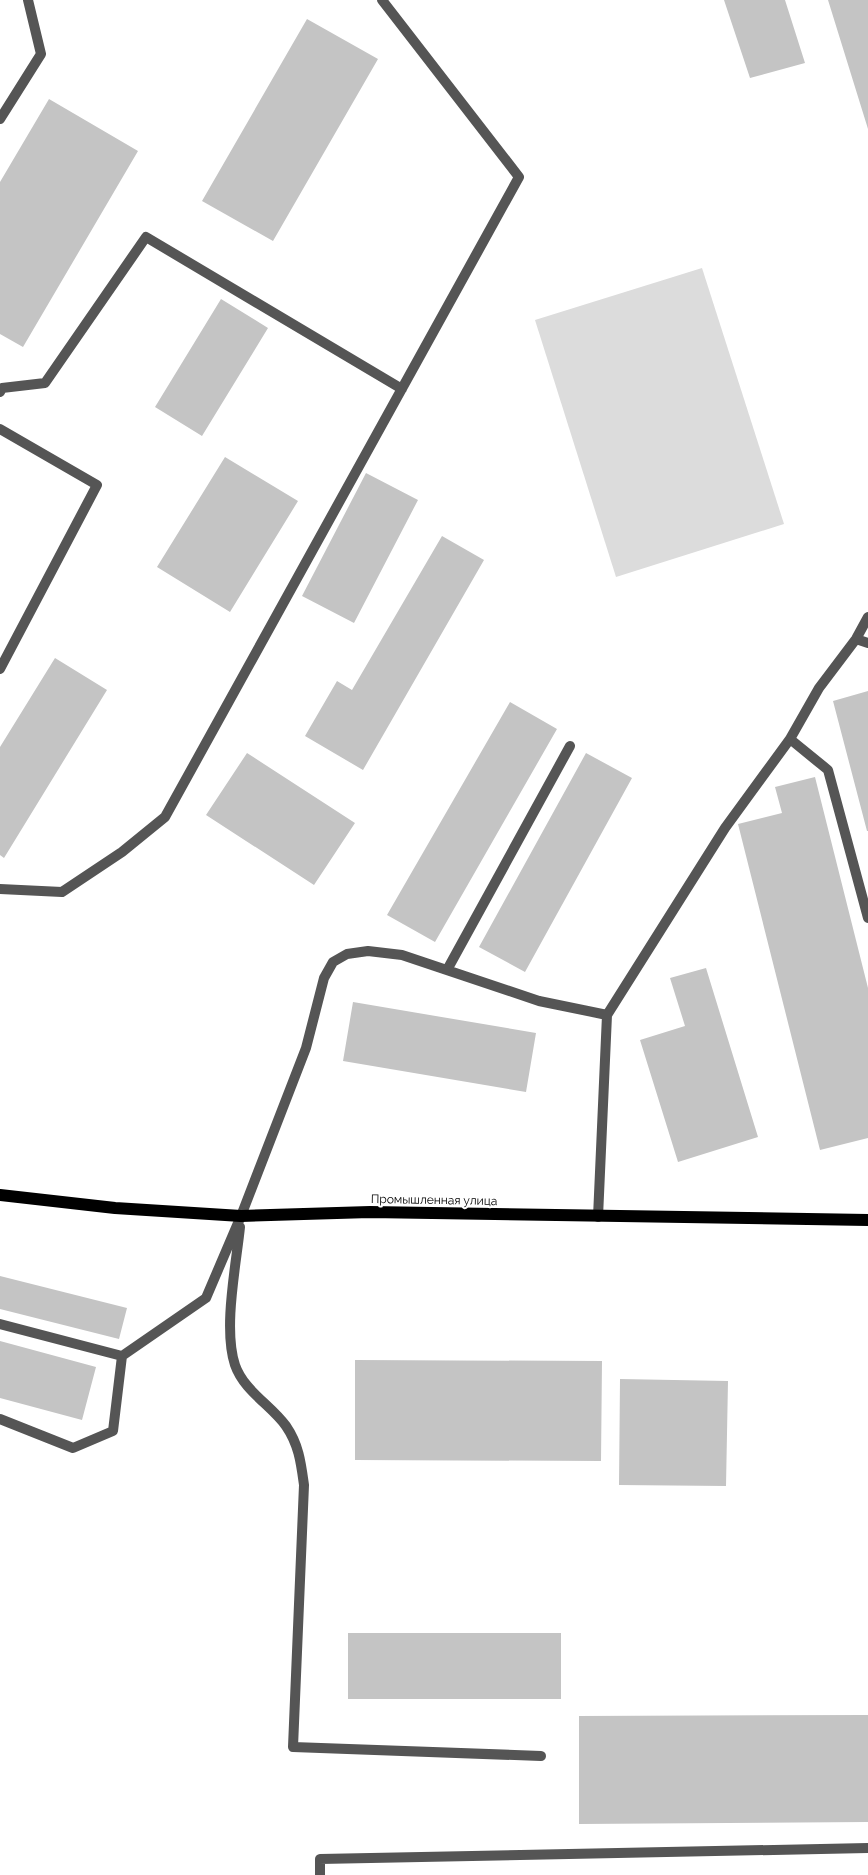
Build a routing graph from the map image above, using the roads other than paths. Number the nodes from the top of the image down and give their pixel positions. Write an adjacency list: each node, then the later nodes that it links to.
1 (28, 0): 3 (lane)
2 (382, 0): 4 (lane)
3 (0, 119)
4 (402, 389): 5 (lane); 13 (lane)
5 (0, 392)
6 (0, 429): 10 (lane)
7 (868, 617): 8 (lane)
8 (856, 638): 9 (lane); 11 (lane)
9 (868, 643)
10 (0, 669)
11 (790, 740): 14 (lane); 16 (lane)
12 (570, 746): 15 (lane)
13 (0, 889)
14 (868, 918)
15 (447, 970): 16 (lane); 18 (lane)
16 (607, 1015): 19 (lane)
17 (0, 1195): 18 (main road, Промышленная улица)
18 (241, 1216): 19 (main road, Промышленная улица); 22 (lane); 24 (lane)
19 (598, 1217): 20 (main road, Промышленная улица)
20 (868, 1220)
21 (0, 1324): 22 (lane)
22 (122, 1356): 23 (lane)
23 (0, 1419)
24 (541, 1756)
25 (868, 1848): 26 (lane)
26 (320, 1875)

